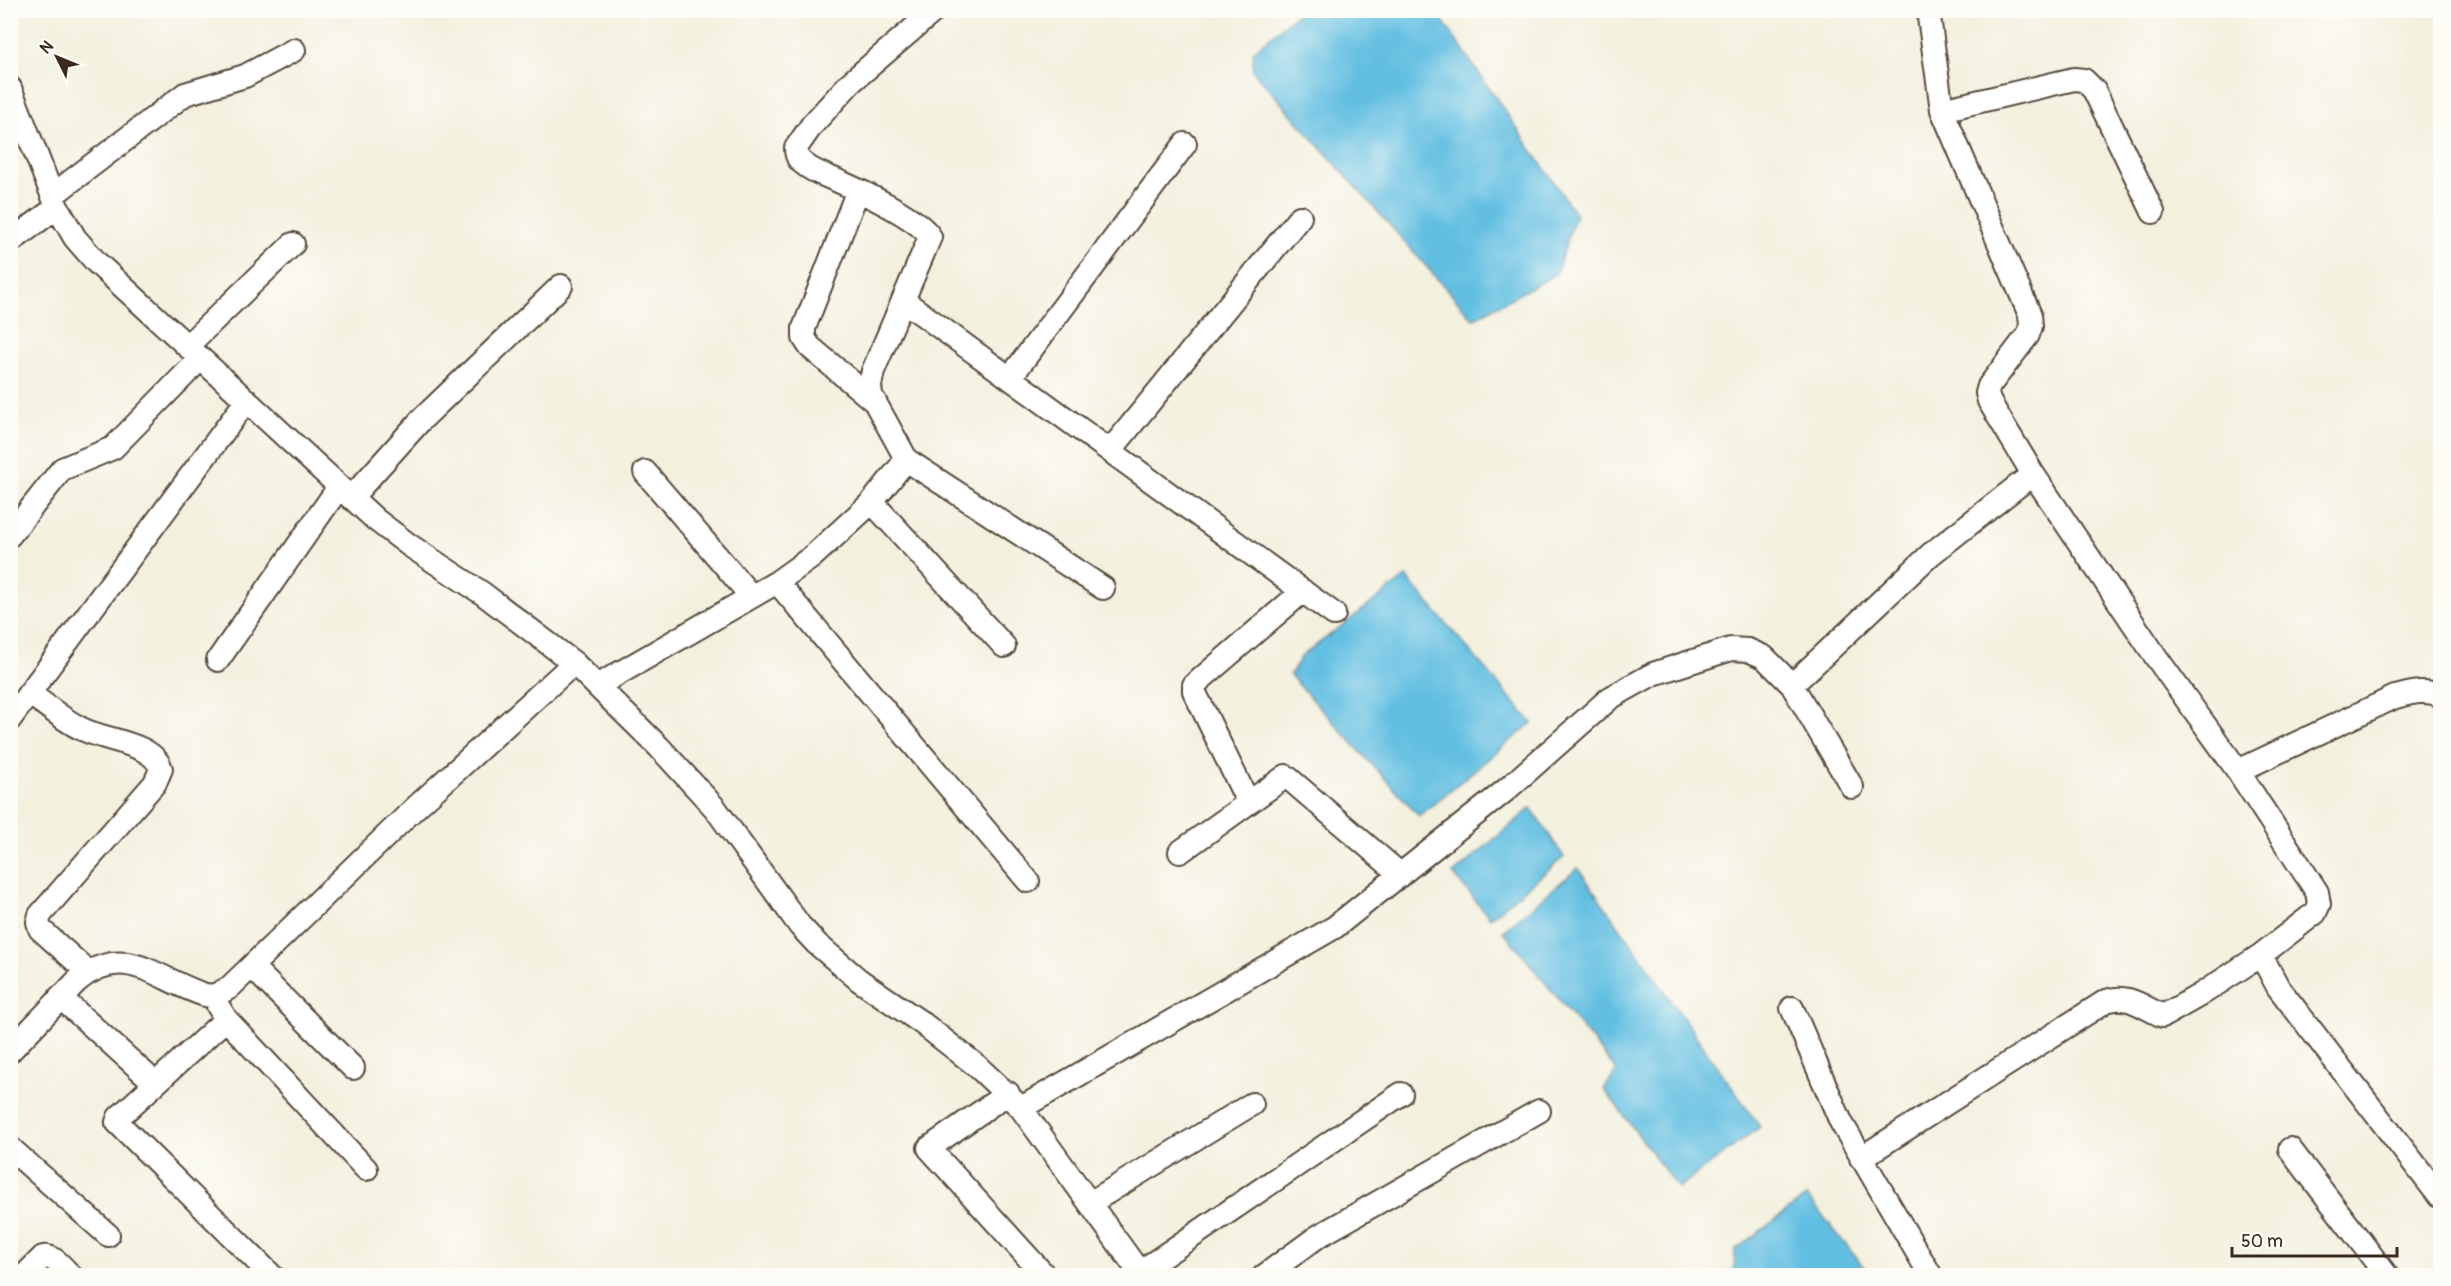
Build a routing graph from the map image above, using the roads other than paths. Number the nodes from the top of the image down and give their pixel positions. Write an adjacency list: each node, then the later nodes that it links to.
1 (935, 10): 7 (street)
2 (1929, 10): 5 (street)
3 (294, 50): 8 (street)
4 (13, 98): 8 (street)
5 (1942, 110): 9 (street); 22 (street)
6 (1185, 144): 16 (street)
7 (858, 190): 14 (street); 18 (street)
8 (55, 201): 11 (street); 15 (street)
9 (2153, 212)
10 (1300, 217): 19 (street)
11 (10, 242)
12 (293, 244): 15 (street)
13 (561, 286): 23 (street)
14 (904, 301): 16 (street); 18 (street)
15 (193, 352): 17 (street); 25 (street)
16 (1010, 378): 19 (street)
17 (247, 400): 23 (street); 37 (street)
18 (875, 402): 20 (street)
19 (1110, 451): 28 (street)
20 (904, 459): 24 (street); 27 (street)
21 (645, 472): 29 (street)
22 (2033, 474): 34 (street); 39 (street)
23 (345, 492): 32 (street); 33 (street)
24 (872, 502): 26 (street); 31 (street)
25 (10, 535)
26 (777, 582): 29 (street); 44 (street)
27 (1103, 588)
28 (1303, 591): 30 (street); 41 (street)
29 (751, 596): 35 (street)
30 (1334, 614)
31 (1004, 646)
32 (218, 660)
33 (574, 663): 35 (street); 46 (street)
34 (1792, 685): 40 (street); 43 (street)
35 (597, 686): 56 (street)
36 (2437, 690): 39 (street)
37 (29, 693): 38 (street); 47 (street)
38 (10, 719)
39 (2238, 771): 45 (street)
40 (1852, 787)
41 (1248, 802): 42 (street); 43 (street)
42 (1180, 852)
43 (1401, 875): 56 (street)
44 (1028, 881)
45 (2261, 955): 61 (street); 63 (street)
46 (252, 967): 48 (street); 53 (street)
47 (88, 972): 48 (street); 49 (street)
48 (213, 996): 51 (street)
49 (60, 997): 52 (street); 54 (street)
50 (1792, 1008): 61 (street)
51 (226, 1019): 54 (street); 62 (street)
52 (10, 1051)
53 (353, 1068)
54 (155, 1083): 69 (street)
55 (1401, 1094): 66 (street)
56 (1014, 1100): 64 (street); 70 (street)
57 (1252, 1104): 64 (street)
58 (1539, 1111): 71 (street)
59 (10, 1148): 65 (street)
60 (2290, 1149): 73 (street)
61 (1861, 1158): 72 (street)
62 (366, 1169)
63 (2440, 1197)
64 (1090, 1203): 66 (street)
65 (108, 1235)
66 (1141, 1274)
67 (24, 1275): 68 (street)
68 (70, 1275)
69 (272, 1275)
70 (1045, 1275)
71 (1264, 1275)
72 (1932, 1275)
73 (2387, 1275)

